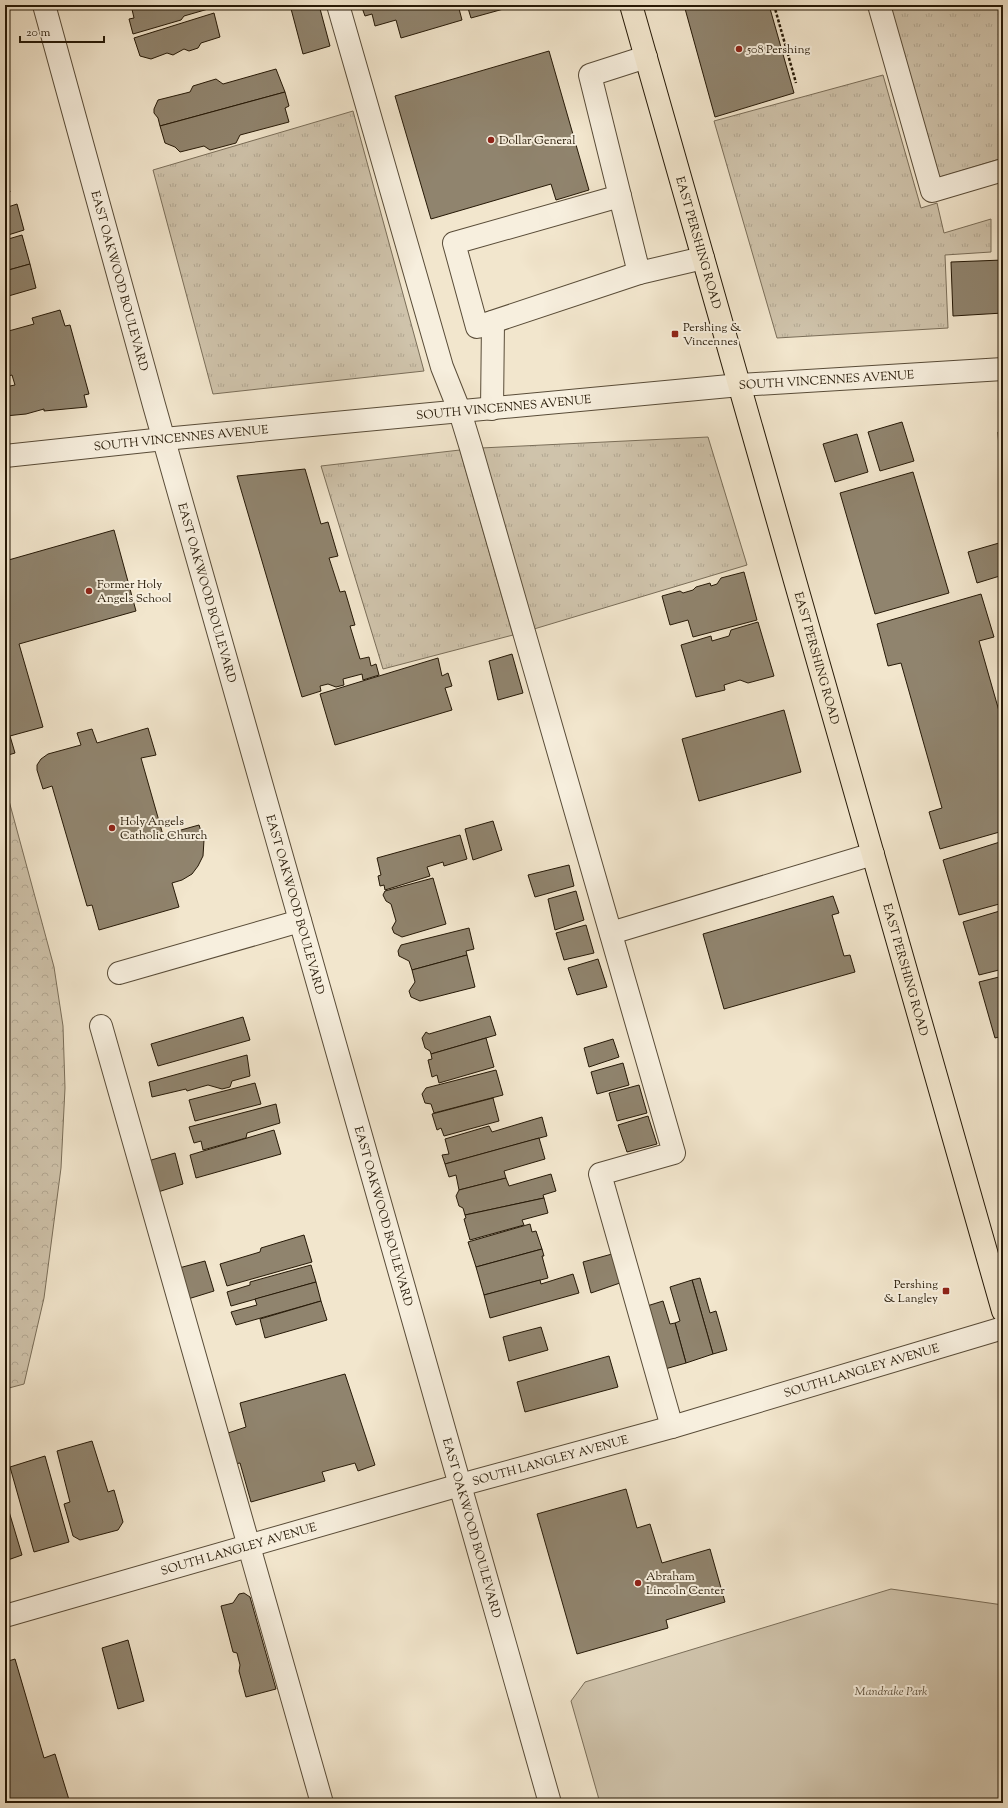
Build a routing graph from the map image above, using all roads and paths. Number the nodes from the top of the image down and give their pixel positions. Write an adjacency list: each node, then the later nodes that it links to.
1 (44, 5): 17 (street, EAST OAKWOOD BOULEVARD)
2 (338, 5): 16 (street)
3 (631, 5): 6 (main road, EAST PERSHING ROAD)
4 (774, 5): 7 (path)
5 (879, 5): 8 (street)
6 (646, 57): 9 (street); 10 (main road, EAST PERSHING ROAD)
7 (796, 82)
8 (1003, 170)
9 (620, 196): 11 (street); 12 (street)
10 (703, 258): 11 (street); 14 (main road, EAST PERSHING ROAD)
11 (639, 274): 12 (street)
12 (493, 322): 15 (street)
13 (1003, 369): 14 (street, SOUTH VINCENNES AVENUE)
14 (740, 385): 15 (street, SOUTH VINCENNES AVENUE); 19 (main road, EAST PERSHING ROAD)
15 (492, 409): 16 (street, SOUTH VINCENNES AVENUE)
16 (460, 412): 17 (street, SOUTH VINCENNES AVENUE); 21 (street)
17 (164, 439): 18 (street, SOUTH VINCENNES AVENUE); 20 (street, EAST OAKWOOD BOULEVARD)
18 (5, 456)
19 (873, 854): 21 (street); 24 (main road, EAST PERSHING ROAD)
20 (300, 921): 22 (street); 27 (street, EAST OAKWOOD BOULEVARD)
21 (611, 933): 26 (street)
22 (119, 973)
23 (101, 1026): 28 (street)
24 (1003, 1311)
25 (1003, 1328): 26 (street, SOUTH LANGLEY AVENUE)
26 (672, 1427): 27 (street, SOUTH LANGLEY AVENUE)
27 (460, 1485): 28 (street, SOUTH LANGLEY AVENUE); 31 (street, EAST OAKWOOD BOULEVARD)
28 (248, 1546): 29 (street, SOUTH LANGLEY AVENUE); 30 (street)
29 (5, 1616)
30 (322, 1803)
31 (550, 1803)

